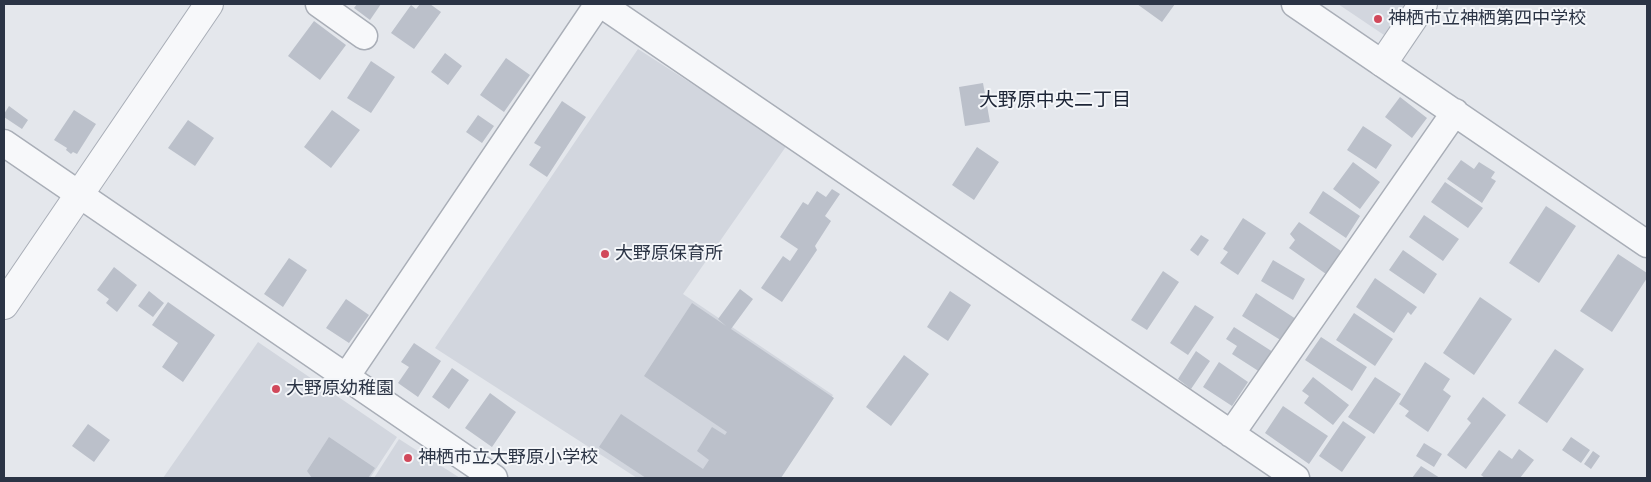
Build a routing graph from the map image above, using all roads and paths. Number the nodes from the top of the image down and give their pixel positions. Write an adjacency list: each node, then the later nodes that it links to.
1 (208, 4): 10 (street)
2 (319, 4): 6 (street)
3 (600, 4): 13 (street); 14 (street)
4 (1295, 4): 7 (street)
5 (1423, 4): 7 (street)
6 (364, 36)
7 (1383, 63): 8 (street)
8 (1455, 112): 11 (street); 14 (street)
9 (4, 143): 10 (street)
10 (79, 194): 12 (street); 13 (street)
11 (1647, 244)
12 (4, 305)
13 (346, 377): 15 (street)
14 (1232, 434): 16 (street)
15 (494, 478)
16 (1296, 478)

